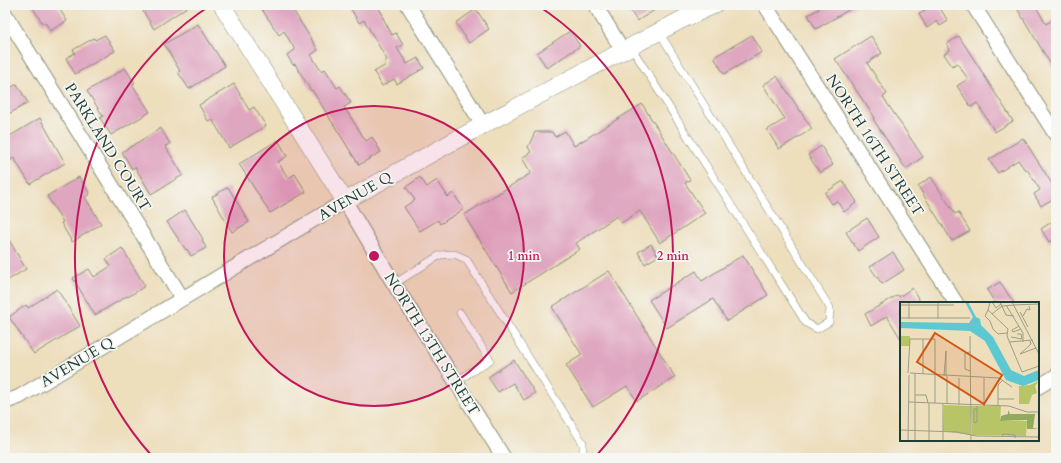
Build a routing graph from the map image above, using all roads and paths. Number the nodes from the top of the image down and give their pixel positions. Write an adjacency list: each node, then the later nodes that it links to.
1 (222, 5): 12 (street, NORTH 13TH STREET)
2 (408, 5): 10 (street)
3 (595, 5): 9 (street)
4 (714, 5): 8 (street, AVENUE Q)
5 (766, 5): 15 (street, NORTH 16TH STREET)
6 (973, 5): 11 (street)
7 (5, 14): 14 (street, PARKLAND COURT)
8 (659, 32): 9 (street, AVENUE Q); 9 (lane)
9 (627, 49): 10 (street, AVENUE Q)
10 (483, 125): 12 (street, AVENUE Q)
11 (1056, 135)
12 (345, 201): 13 (street, NORTH 13TH STREET); 14 (street, AVENUE Q)
13 (394, 284): 18 (street, NORTH 13TH STREET); 22 (lane)
14 (182, 298): 20 (street, AVENUE Q)
15 (955, 302)
16 (460, 313): 18 (lane)
17 (1056, 376): 19 (street)
18 (455, 382): 21 (street, NORTH 13TH STREET)
19 (1039, 386)
20 (5, 402)
21 (504, 458)
22 (581, 458)

